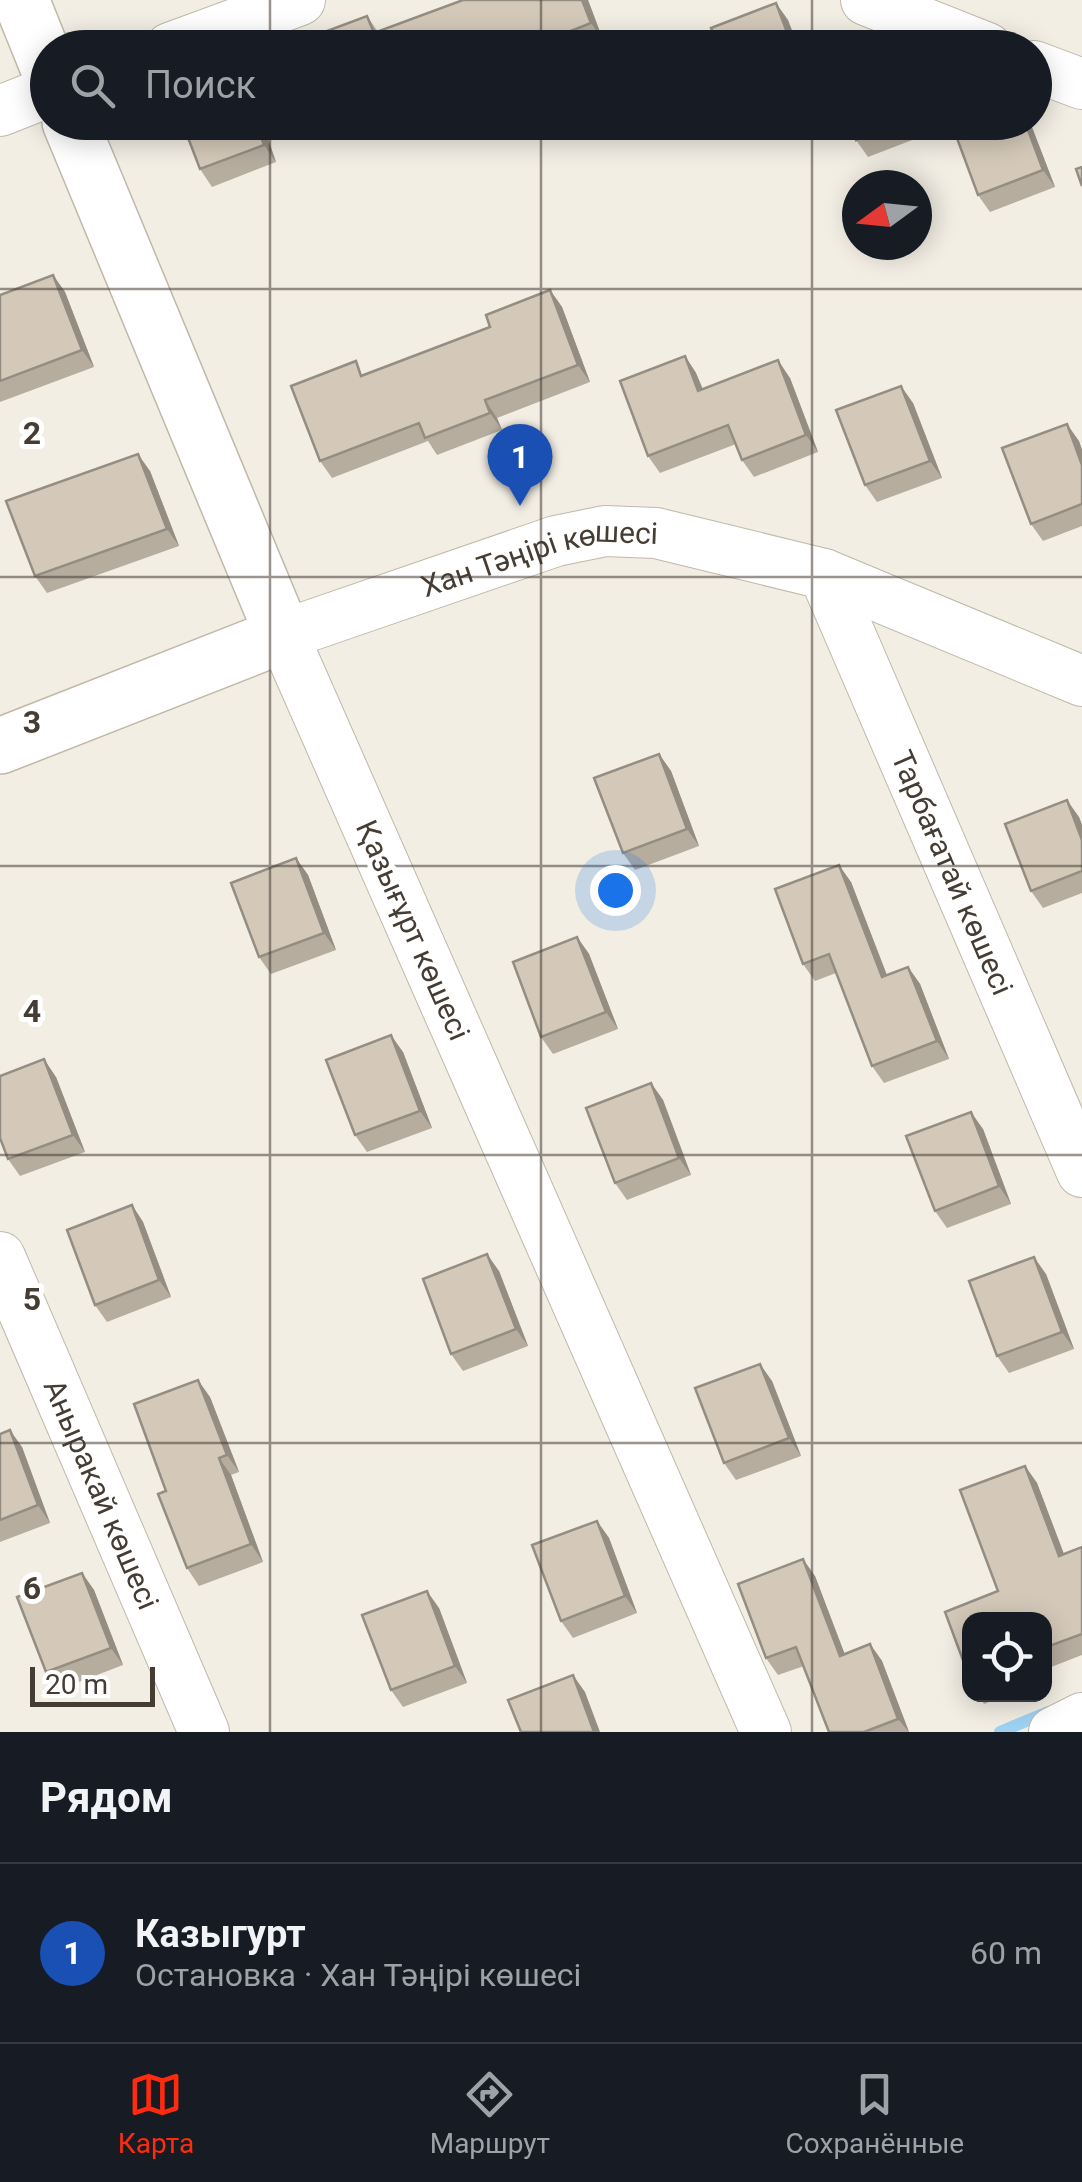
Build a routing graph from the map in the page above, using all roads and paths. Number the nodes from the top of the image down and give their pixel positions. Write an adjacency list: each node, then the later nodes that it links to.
1 (21, 0): 4 (street)
2 (300, 0): 5 (street)
3 (866, 0): 6 (street)
4 (33, 30)
5 (219, 30)
6 (942, 30)
7 (1052, 73): 8 (street)
8 (1082, 84)
9 (30, 100): 10 (street)
10 (0, 112)
11 (77, 140): 13 (street, Қазығұрт көшесі)
12 (824, 574): 13 (street, Хан Тәңірі көшесі); 14 (street, Хан Тәңірі көшесі); 16 (street, Тарбағатай көшесі)
13 (283, 635): 15 (street, Хан Тәңірі көшесі); 20 (street, Қазығұрт көшесі)
14 (1082, 681)
15 (0, 746)
16 (1082, 1172)
17 (0, 1258): 19 (street, Аныракай көшесі)
18 (1082, 1718): 21 (street)
19 (204, 1732)
20 (766, 1732)
21 (1054, 1732)

